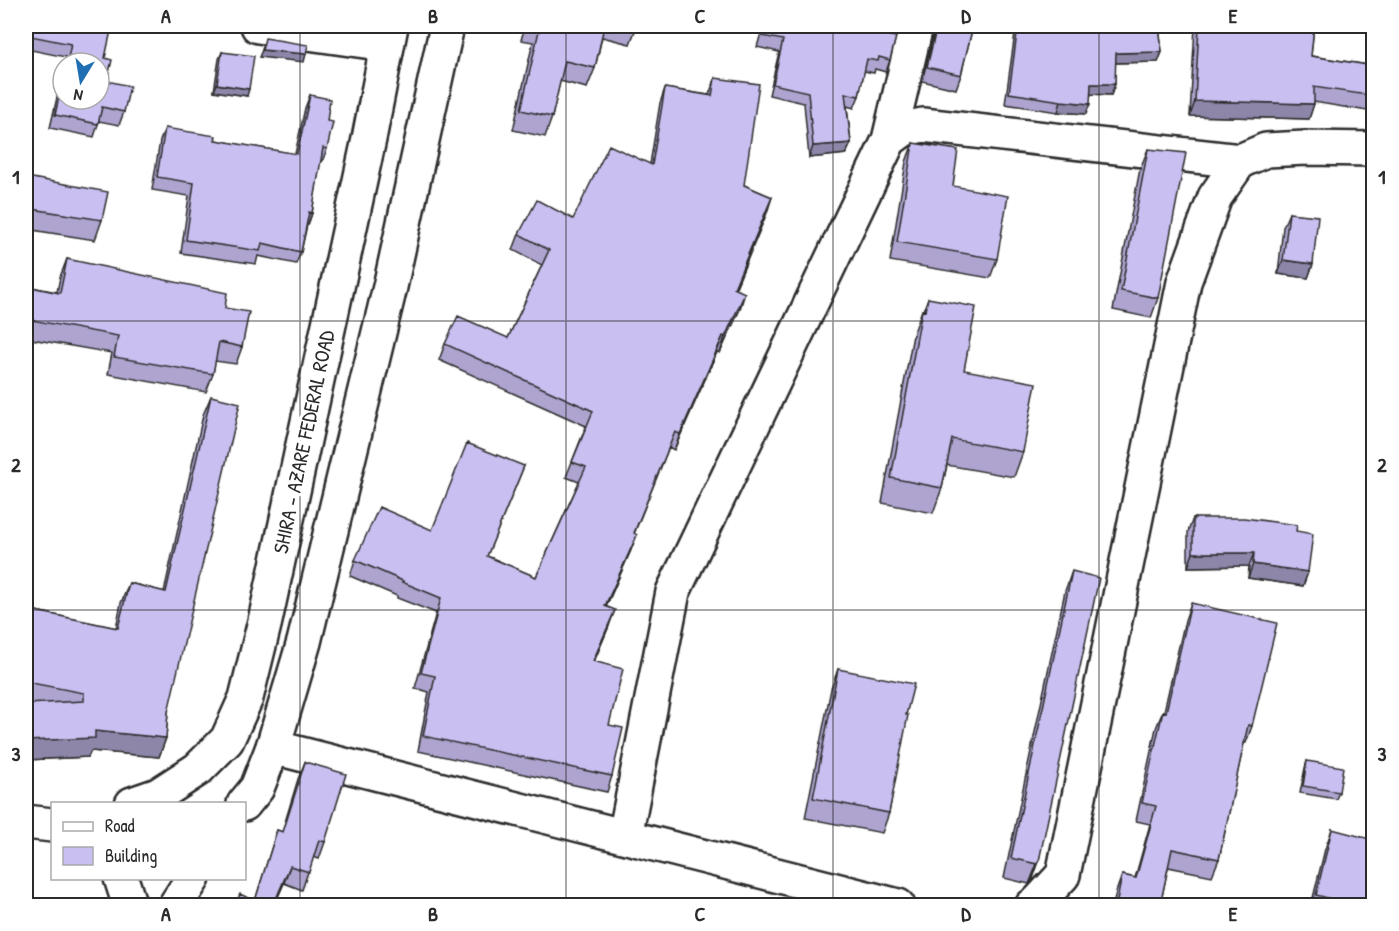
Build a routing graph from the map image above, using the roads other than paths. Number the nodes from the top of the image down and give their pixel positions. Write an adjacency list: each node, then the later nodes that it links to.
1 (258, 26): 4 (street)
2 (447, 26): 9 (street)
3 (916, 26): 5 (street)
4 (389, 35): 8 (street, SHIRA - AZARE FEDERAL ROAD)
5 (889, 140): 7 (street); 15 (street)
6 (1374, 149): 7 (street)
7 (1240, 161): 18 (street)
8 (338, 284): 9 (street); 11 (street, SHIRA - AZARE FEDERAL ROAD)
9 (390, 287): 10 (street)
10 (273, 747): 12 (street); 15 (street)
11 (138, 802)
12 (246, 802)
13 (26, 822): 14 (street)
14 (51, 825)
15 (626, 836): 21 (street)
16 (121, 880): 19 (street)
17 (192, 880): 20 (street)
18 (1060, 890): 22 (street)
19 (130, 906)
20 (175, 906)
21 (898, 906)
22 (1032, 906)

